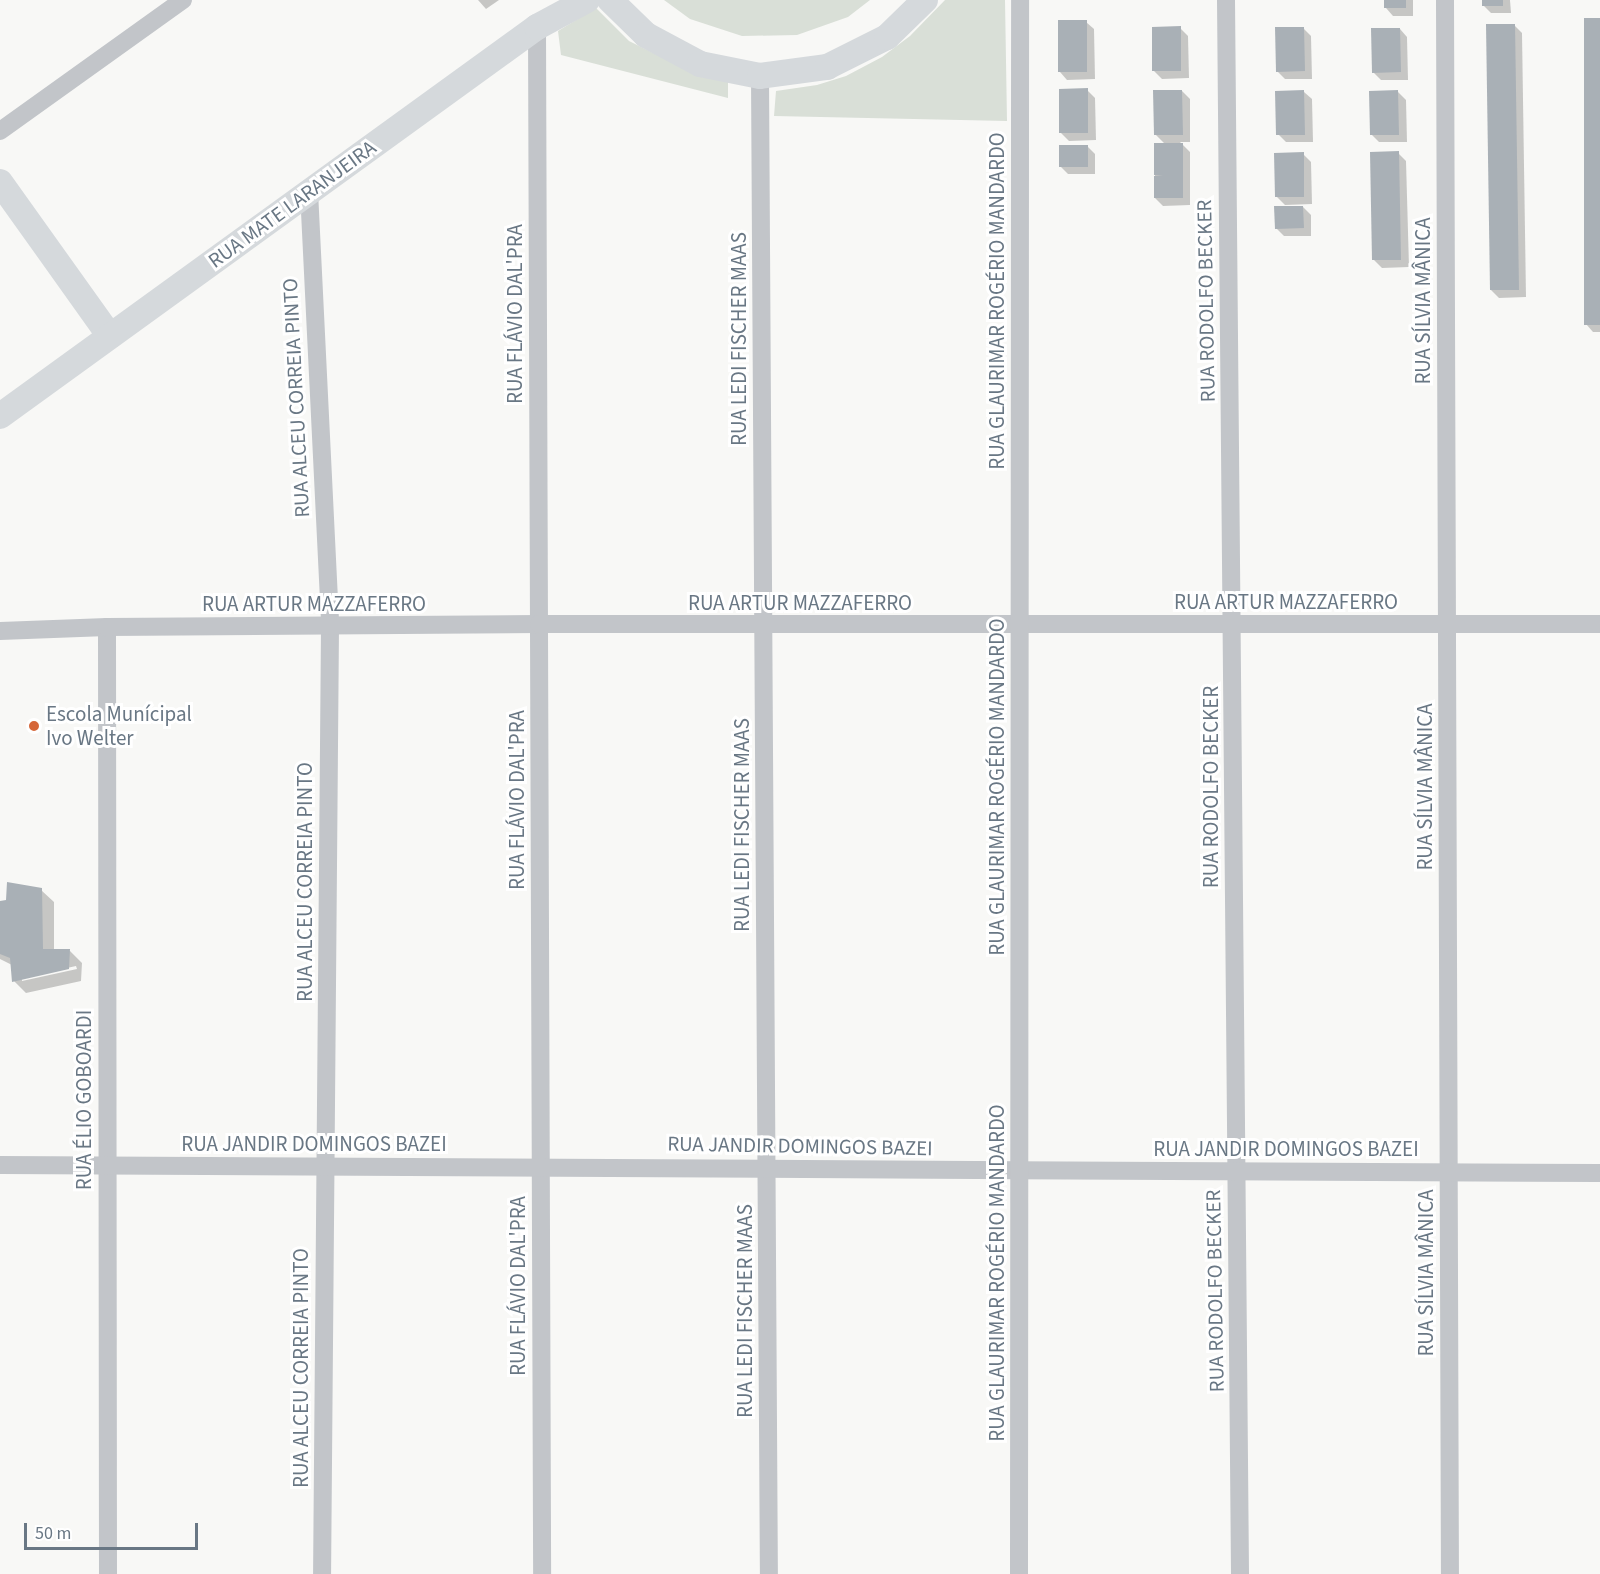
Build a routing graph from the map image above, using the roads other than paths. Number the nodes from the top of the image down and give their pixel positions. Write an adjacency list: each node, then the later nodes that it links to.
1 (183, 0): 10 (street)
2 (588, 0): 8 (street, RUA MATE LARANJEIRA)
3 (610, 0): 9 (street)
4 (925, 0): 9 (street)
5 (1020, 0): 19 (street, RUA GLAURIMAR ROGÉRIO MANDARDO)
6 (1226, 0): 16 (street, RUA RODOLFO BECKER)
7 (1444, 0): 17 (street, RUA SÍLVIA MÂNICA)
8 (537, 27): 12 (street, RUA MATE LARANJEIRA); 15 (street, RUA FLÁVIO DAL'PRA)
9 (760, 76): 20 (street, RUA LEDI FISCHER MAAS)
10 (0, 131)
11 (0, 182): 13 (street)
12 (309, 191): 13 (street, RUA MATE LARANJEIRA); 22 (street, RUA ALCEU CORREIA PINTO)
13 (110, 336): 14 (street, RUA MATE LARANJEIRA)
14 (0, 416)
15 (539, 624): 20 (street, RUA ARTUR MAZZAFERRO); 22 (street, RUA ARTUR MAZZAFERRO); 26 (street, RUA FLÁVIO DAL'PRA)
16 (1232, 624): 17 (street, RUA ARTUR MAZZAFERRO); 19 (street, RUA ARTUR MAZZAFERRO); 30 (street, RUA RODOLFO BECKER)
17 (1447, 624): 18 (street, RUA ARTUR MAZZAFERRO); 31 (street, RUA SÍLVIA MÂNICA)
18 (1600, 624)
19 (1020, 625): 20 (street, RUA ARTUR MAZZAFERRO); 29 (street, RUA GLAURIMAR ROGÉRIO MANDARDO)
20 (763, 626): 28 (street, RUA LEDI FISCHER MAAS)
21 (107, 627): 22 (street, RUA ARTUR MAZZAFERRO); 23 (street, RUA ARTUR MAZZAFERRO); 25 (street, RUA ÉLIO GOBOARDI)
22 (330, 627): 27 (street, RUA ALCEU CORREIA PINTO)
23 (0, 631)
24 (0, 1165): 25 (street, RUA JANDIR DOMINGOS BAZEI)
25 (106, 1166): 27 (street, RUA JANDIR DOMINGOS BAZEI); 33 (street, RUA ÉLIO GOBOARDI)
26 (541, 1166): 27 (street, RUA JANDIR DOMINGOS BAZEI); 28 (street, RUA JANDIR DOMINGOS BAZEI); 35 (street, RUA FLÁVIO DAL'PRA)
27 (326, 1167): 34 (street, RUA ALCEU CORREIA PINTO)
28 (766, 1169): 29 (street, RUA JANDIR DOMINGOS BAZEI); 36 (street, RUA LEDI FISCHER MAAS)
29 (1019, 1170): 30 (street, RUA JANDIR DOMINGOS BAZEI); 37 (street, RUA GLAURIMAR ROGÉRIO MANDARDO)
30 (1236, 1172): 31 (street, RUA JANDIR DOMINGOS BAZEI); 38 (street, RUA RODOLFO BECKER)
31 (1449, 1172): 32 (street, RUA JANDIR DOMINGOS BAZEI); 39 (street, RUA SÍLVIA MÂNICA)
32 (1600, 1173)
33 (108, 1574)
34 (322, 1574)
35 (542, 1574)
36 (769, 1574)
37 (1019, 1574)
38 (1240, 1574)
39 (1450, 1574)

